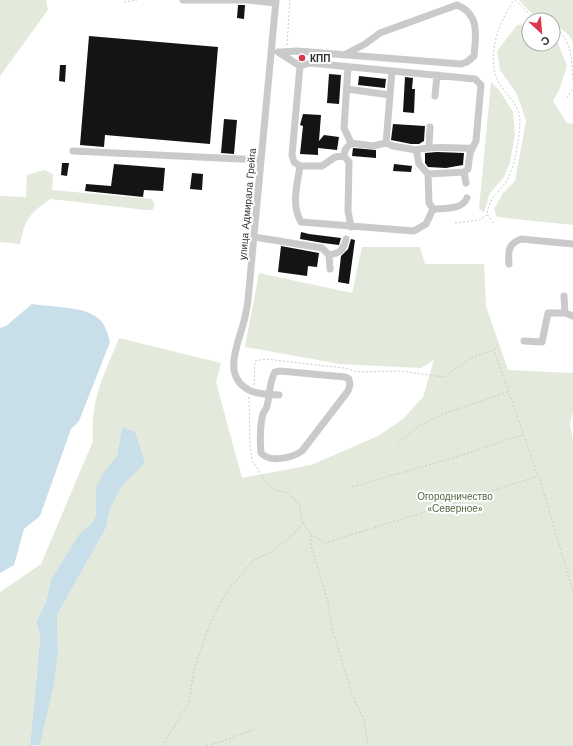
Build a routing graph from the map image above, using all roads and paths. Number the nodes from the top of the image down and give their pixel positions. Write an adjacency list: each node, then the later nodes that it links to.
1 (137, 0): 6 (path)
2 (182, 0): 5 (street)
3 (290, 0): 10 (path)
4 (514, 0): 7 (path); 37 (path)
5 (276, 1): 9 (street, улица Адмирала Грейга)
6 (124, 2)
7 (527, 12)
8 (561, 35): 16 (path)
9 (271, 50): 10 (street); 30 (street, улица Адмирала Грейга)
10 (283, 52): 11 (street); 12 (street)
11 (344, 55): 11 (street)
12 (300, 66): 13 (street); 31 (street)
13 (348, 67): 14 (street); 18 (street)
14 (392, 71): 15 (street); 19 (street)
15 (437, 75): 20 (street); 26 (street)
16 (573, 81)
17 (573, 88): 21 (path)
18 (347, 89): 19 (street); 23 (street)
19 (390, 95): 24 (street)
20 (435, 96)
21 (567, 98)
22 (430, 127): 25 (street)
23 (351, 143): 24 (street); 29 (street)
24 (386, 143): 27 (street)
25 (429, 146): 26 (street); 27 (street)
26 (472, 148): 32 (street)
27 (416, 150): 33 (street)
28 (73, 151): 30 (street)
29 (344, 156): 31 (street); 40 (street)
30 (261, 160): 41 (street, улица Адмирала Грейга)
31 (300, 166): 40 (street)
32 (464, 172): 33 (street); 34 (street)
33 (428, 174): 36 (street)
34 (466, 183)
35 (467, 198): 36 (street)
36 (433, 209): 40 (street)
37 (487, 214): 38 (path); 39 (path)
38 (455, 223)
39 (493, 223)
40 (351, 227)
41 (254, 237): 44 (street); 53 (street, улица Адмирала Грейга)
42 (346, 240): 44 (street)
43 (573, 244): 45 (street)
44 (329, 255): 46 (street)
45 (508, 264)
46 (330, 269)
47 (564, 296): 48 (street)
48 (565, 313): 49 (street); 50 (street)
49 (573, 316)
50 (524, 342)
51 (498, 345): 52 (path)
52 (494, 350): 53 (path); 54 (path)
53 (251, 391): 55 (street); 61 (path)
54 (509, 392): 57 (path); 58 (path)
55 (265, 394): 55 (street); 56 (street)
56 (279, 395)
57 (524, 434): 59 (path); 60 (path)
58 (398, 442)
59 (539, 476): 62 (path); 63 (path)
60 (352, 487)
61 (303, 523): 62 (path); 65 (path)
62 (310, 533): 67 (path)
63 (573, 592)
64 (254, 729): 66 (path)
65 (162, 746)
66 (206, 746)
67 (368, 746)

